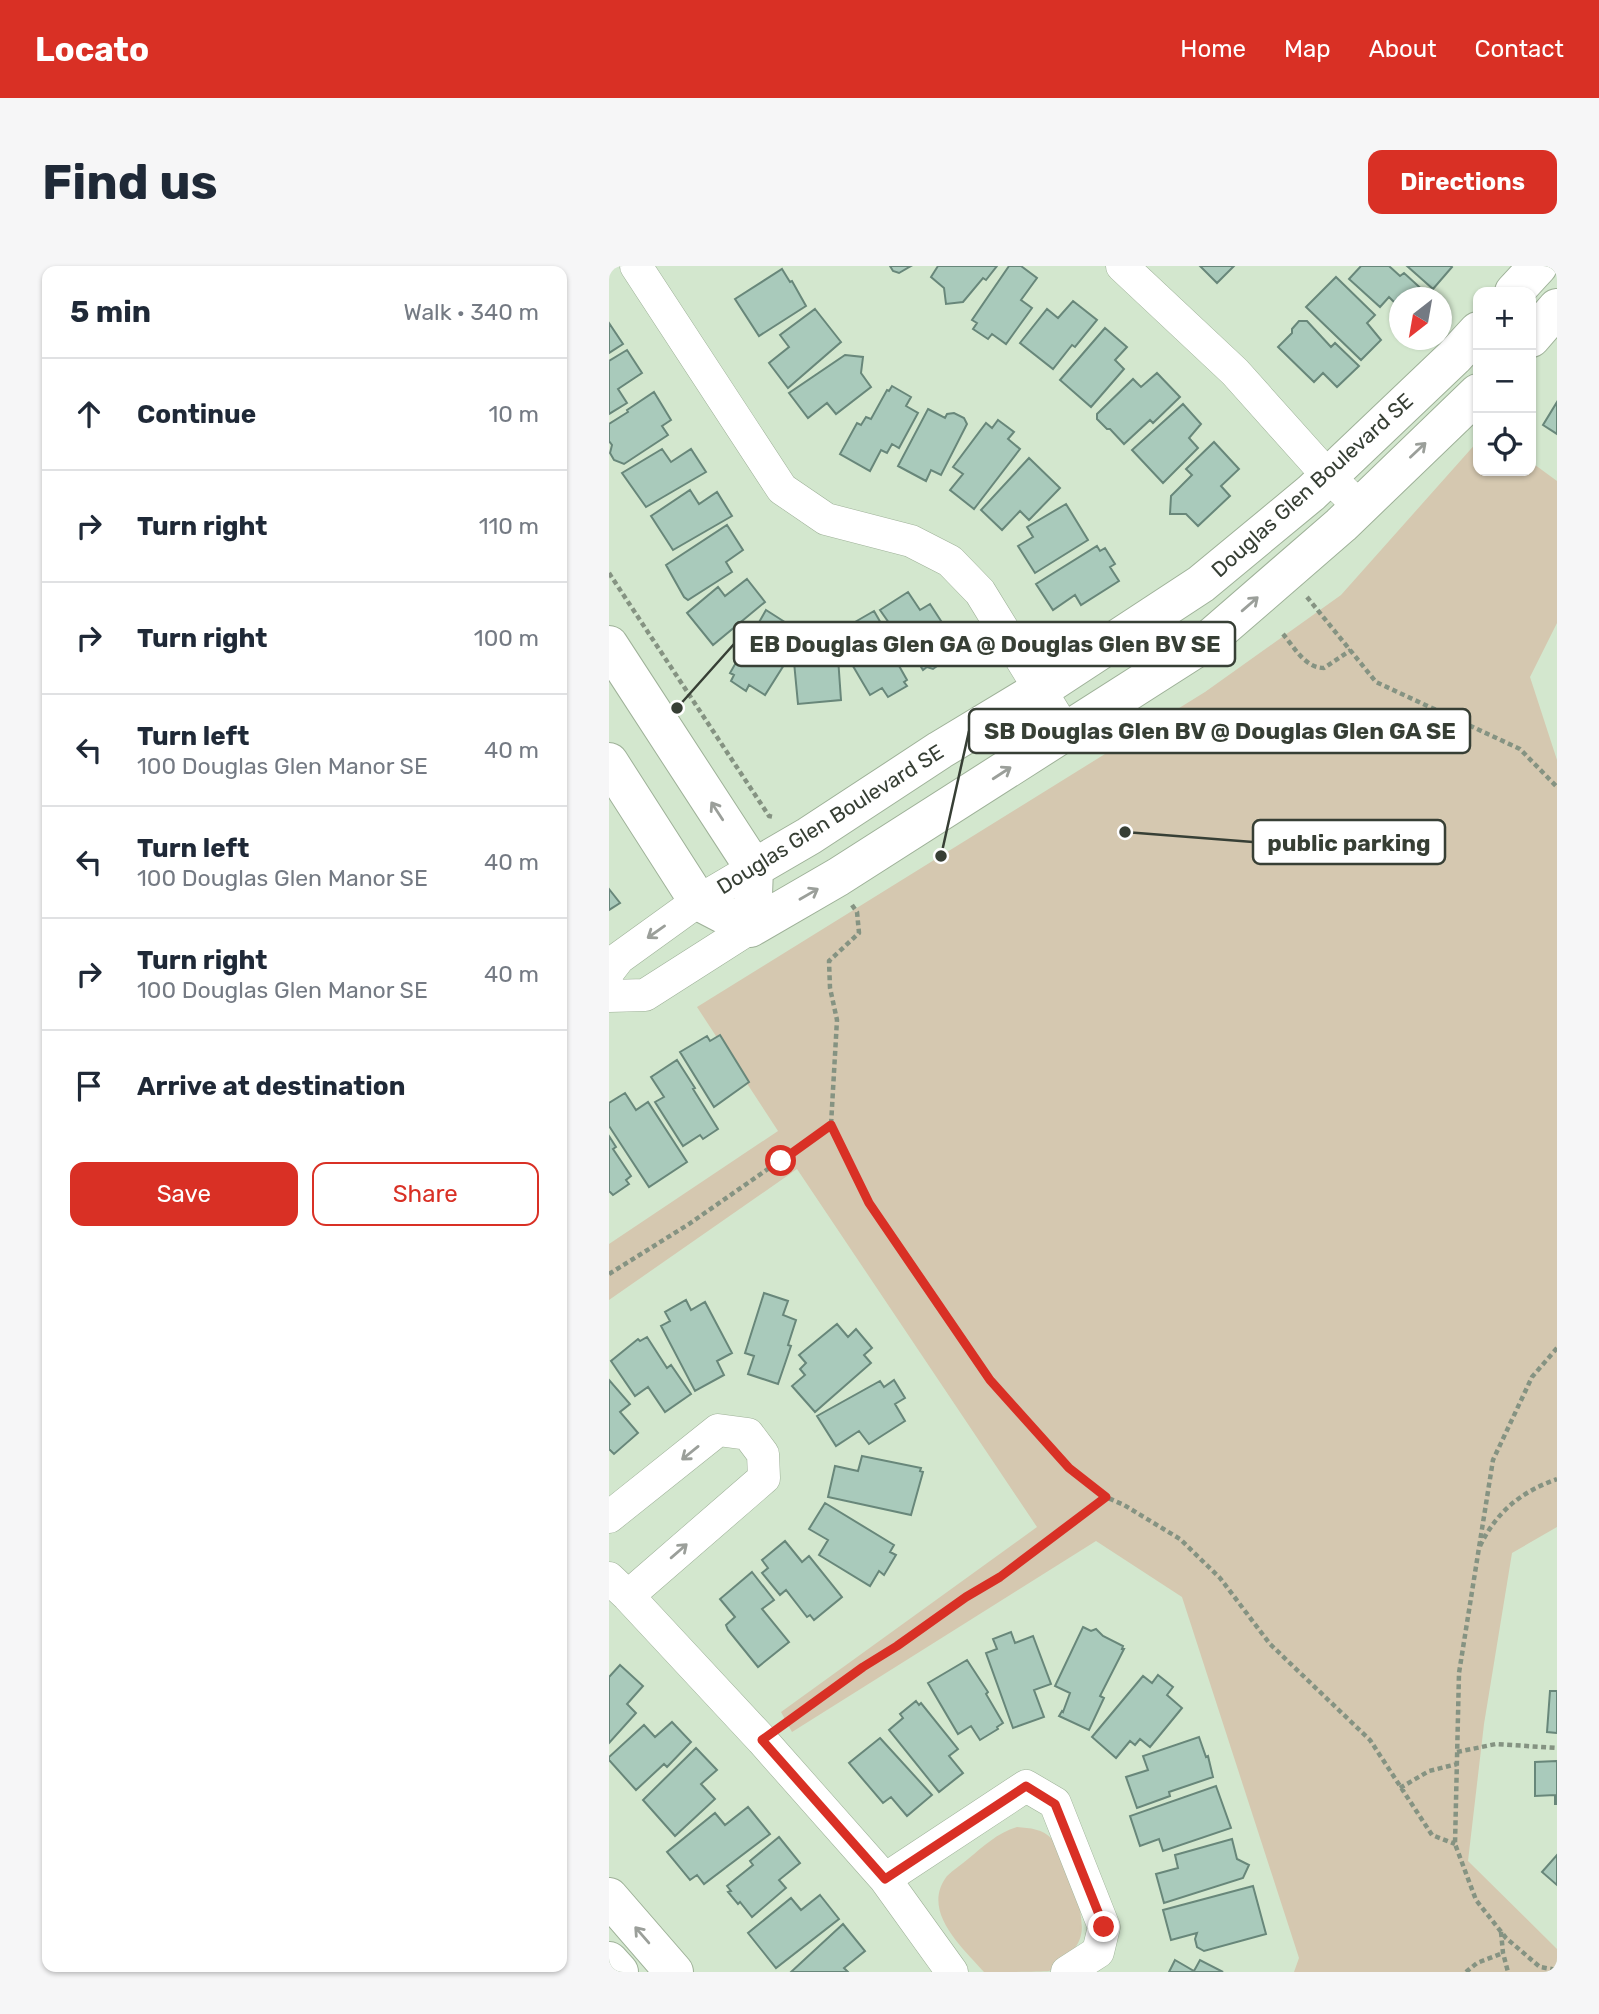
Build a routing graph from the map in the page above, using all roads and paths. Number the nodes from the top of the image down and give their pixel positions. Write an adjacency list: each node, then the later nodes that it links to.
1 (636, 266): 16 (street)
2 (1122, 266): 9 (street)
3 (1538, 266): 4 (street)
4 (1519, 287)
5 (1557, 308): 6 (street)
6 (1536, 332)
7 (1473, 336): 9 (street, Douglas Glen Boulevard SE)
8 (1473, 398): 10 (street, one-way to 8)
9 (1328, 476): 10 (street); 16 (street, Douglas Glen Boulevard SE)
10 (1359, 506): 11 (street)
11 (1286, 572): 15 (path); 17 (street, one-way to 11)
12 (609, 573): 20 (path)
13 (1283, 634): 15 (path)
14 (609, 645): 21 (street, one-way to 14)
15 (1351, 650): 19 (path)
16 (1041, 689): 17 (street); 21 (street, Douglas Glen Boulevard SE)
17 (1066, 732): 24 (street, one-way to 17)
18 (609, 762): 22 (street)
19 (1557, 787)
20 (779, 818)
21 (754, 868): 22 (street, Douglas Glen Boulevard SE); 24 (street)
22 (698, 901): 24 (street); 25 (street, Douglas Glen Boulevard SE, one-way to 25)
23 (849, 901): 27 (path)
24 (750, 928): 26 (street)
25 (609, 971)
26 (609, 996)
27 (831, 1125): 28 (path); 31 (path)
28 (609, 1274)
29 (1557, 1348): 33 (path)
30 (1557, 1479): 33 (path)
31 (1106, 1497): 35 (path); 39 (path)
32 (609, 1517): 34 (street, one-way to 32)
33 (1477, 1553): 37 (path)
34 (618, 1587): 35 (street)
35 (762, 1740): 41 (street)
36 (1557, 1748): 37 (path)
37 (1457, 1752): 38 (path)
38 (1457, 1764): 39 (path); 40 (path)
39 (1400, 1788): 40 (path)
40 (1455, 1844): 43 (path)
41 (885, 1879): 49 (street); 50 (street)
42 (609, 1897): 48 (street, one-way to 42)
43 (1501, 1933): 44 (path); 46 (path)
44 (1503, 1953): 51 (path); 52 (path)
45 (609, 1961): 47 (street)
46 (1557, 1970)
47 (619, 1972)
48 (674, 1972)
49 (952, 1972)
50 (1067, 1972)
51 (1466, 1972)
52 (1508, 1972)

